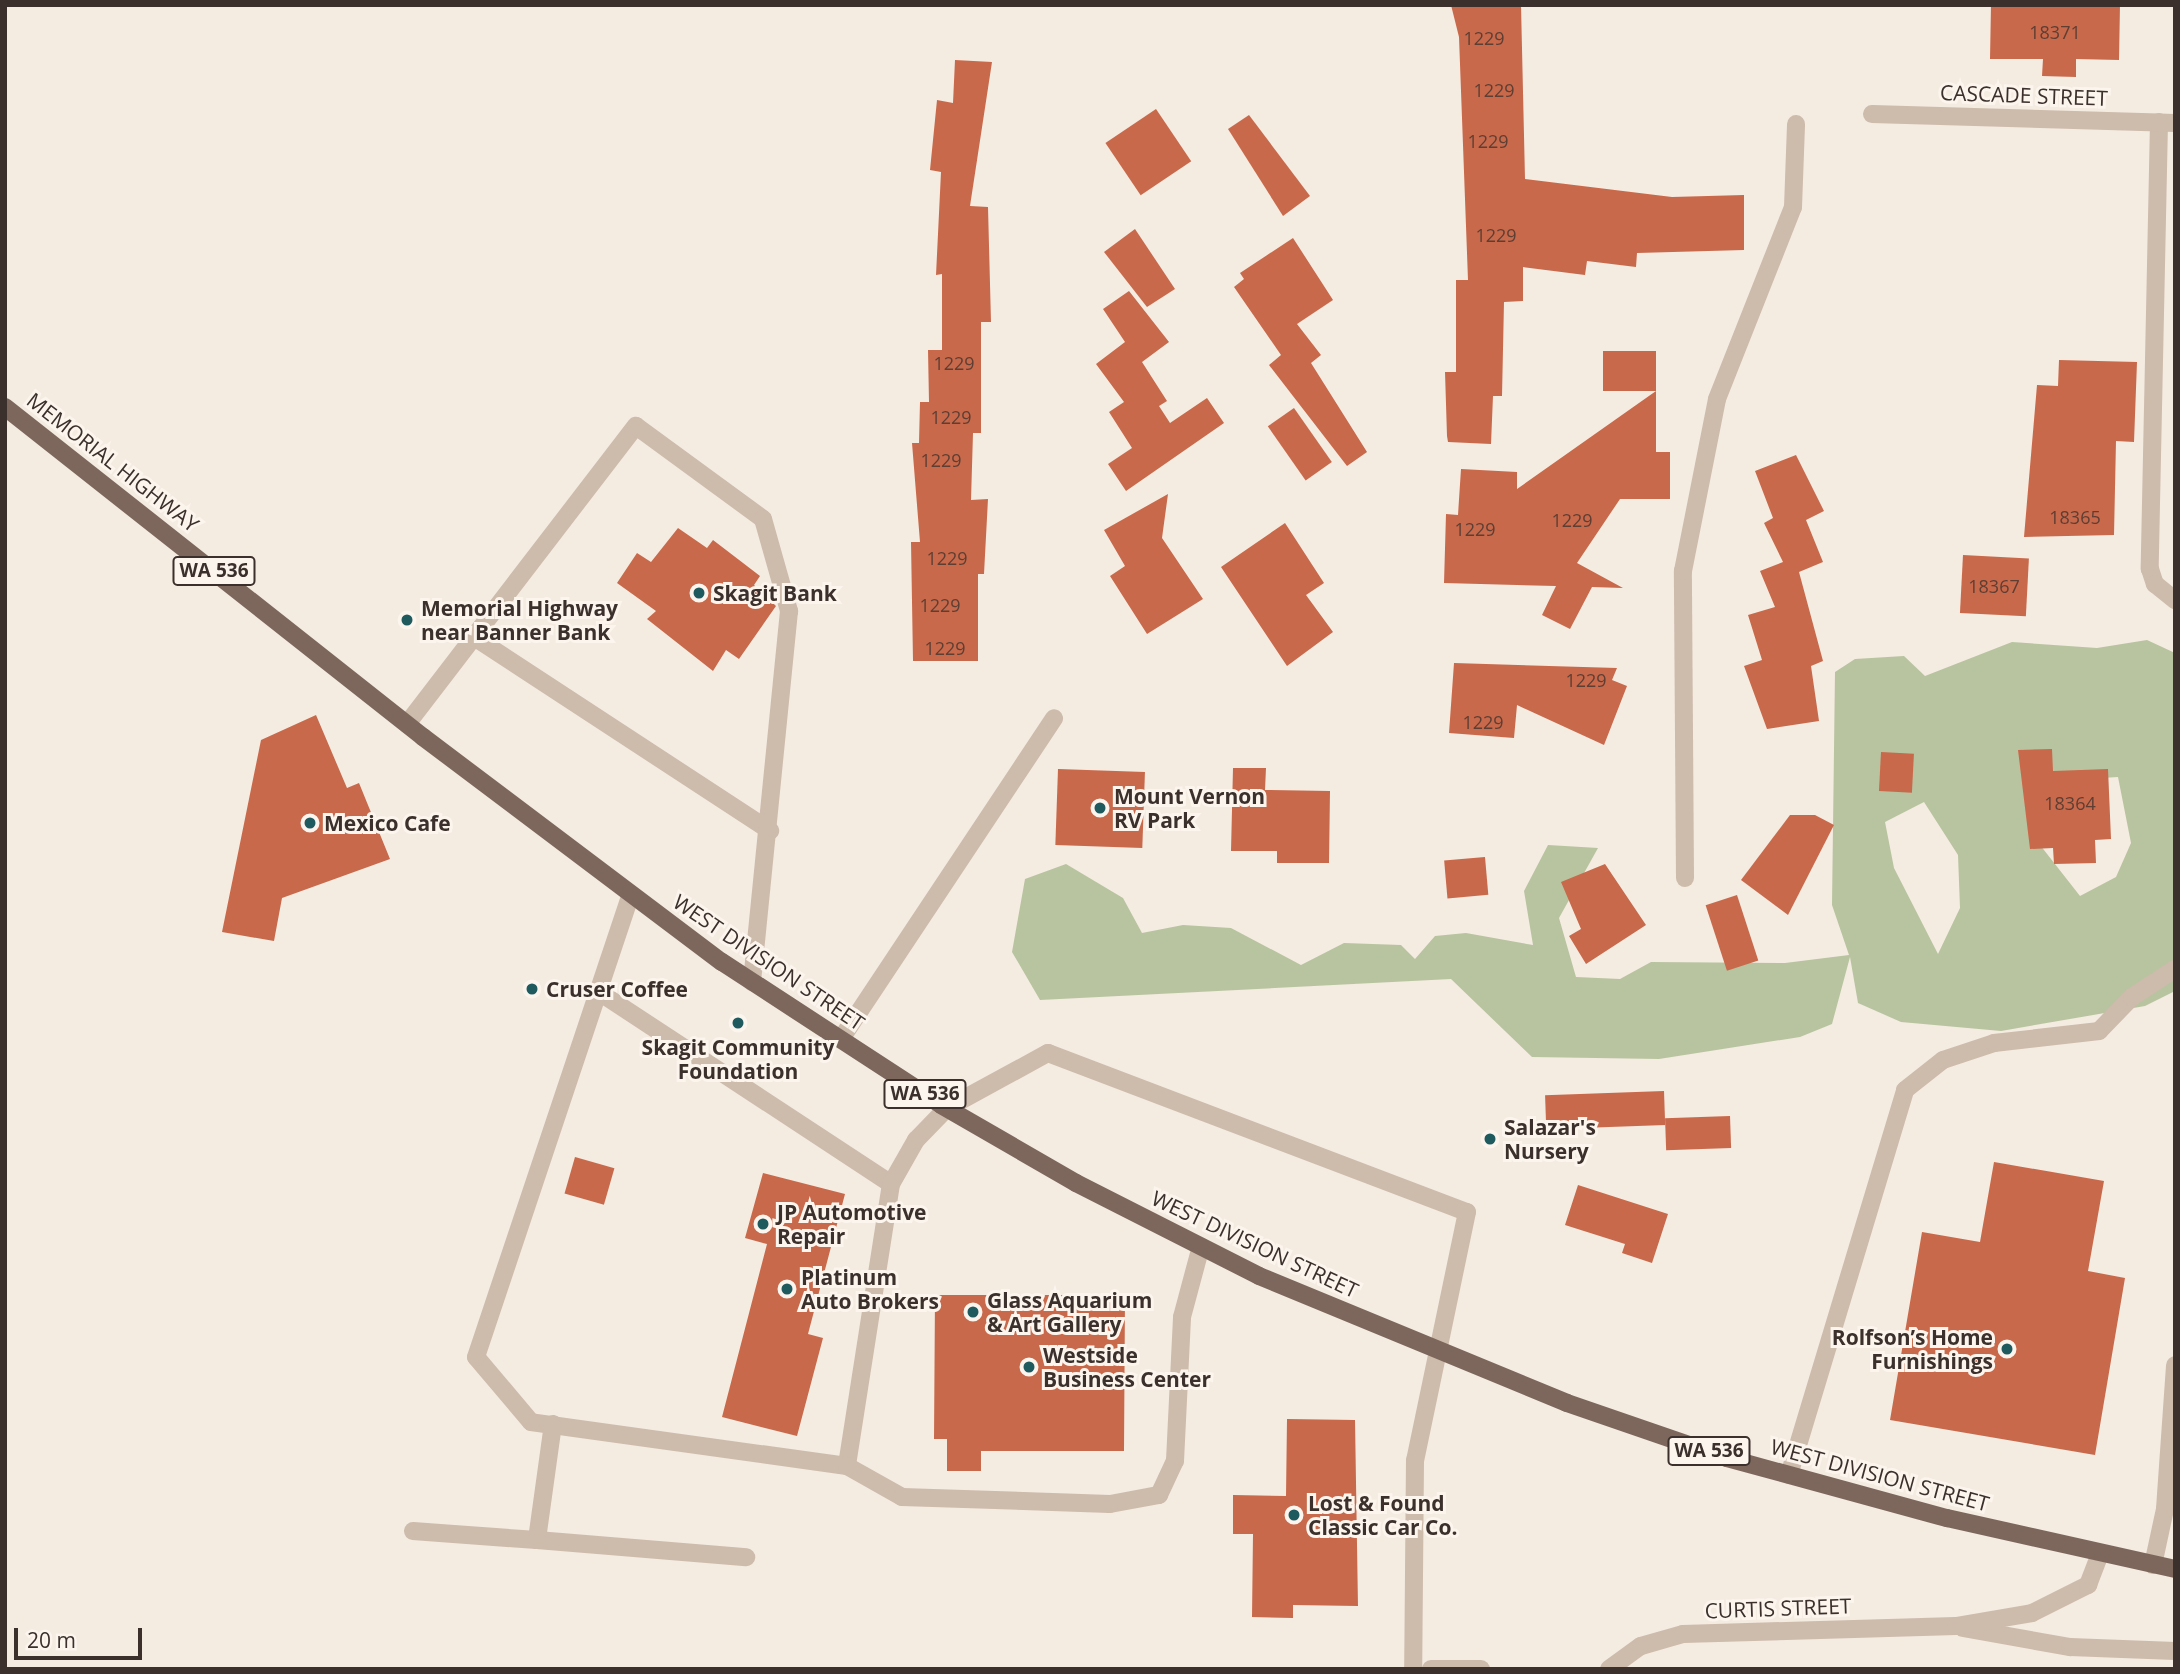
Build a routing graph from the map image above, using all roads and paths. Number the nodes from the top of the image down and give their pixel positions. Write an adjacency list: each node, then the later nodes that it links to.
1 (1872, 114): 2 (street, CASCADE STREET)
2 (2167, 122): 5 (street)
3 (1796, 124): 11 (street)
4 (5, 407): 8 (main road, MEMORIAL HIGHWAY / WA 536)
5 (2175, 600)
6 (474, 637): 8 (street); 10 (street); 10 (street)
7 (1054, 718): 16 (street)
8 (407, 724): 9 (main road, MEMORIAL HIGHWAY / WA 536)
9 (423, 737): 12 (main road, WEST DIVISION STREET / WA 536)
10 (770, 831): 14 (street)
11 (1685, 878)
12 (631, 894): 14 (main road, WEST DIVISION STREET / WA 536); 15 (street)
13 (2175, 969): 24 (street)
14 (752, 982): 16 (main road, WEST DIVISION STREET / WA 536)
15 (599, 992): 18 (street); 22 (street)
16 (841, 1039): 17 (main road, WEST DIVISION STREET / WA 536)
17 (947, 1108): 18 (street); 19 (main road, WEST DIVISION STREET / WA 536); 20 (street)
18 (891, 1184): 23 (street)
19 (1201, 1246): 20 (main road, WEST DIVISION STREET / WA 536); 23 (street)
20 (1442, 1354): 24 (main road, WEST DIVISION STREET / WA 536); 33 (street)
21 (2175, 1364): 29 (street)
22 (553, 1424): 23 (street); 26 (street)
23 (847, 1465)
24 (1789, 1475): 27 (main road, WEST DIVISION STREET / WA 536)
25 (413, 1531): 26 (street)
26 (537, 1540): 28 (street)
27 (2100, 1554): 29 (main road, WEST DIVISION STREET / WA 536); 31 (street, CURTIS STREET)
28 (746, 1557)
29 (2153, 1565): 30 (main road, WEST DIVISION STREET / WA 536)
30 (2175, 1569)
31 (1956, 1626): 32 (street, CURTIS STREET); 36 (street, CURTIS STREET)
32 (2175, 1651)
33 (1413, 1669)
34 (1431, 1669): 35 (street)
35 (1481, 1669)
36 (1609, 1669)

